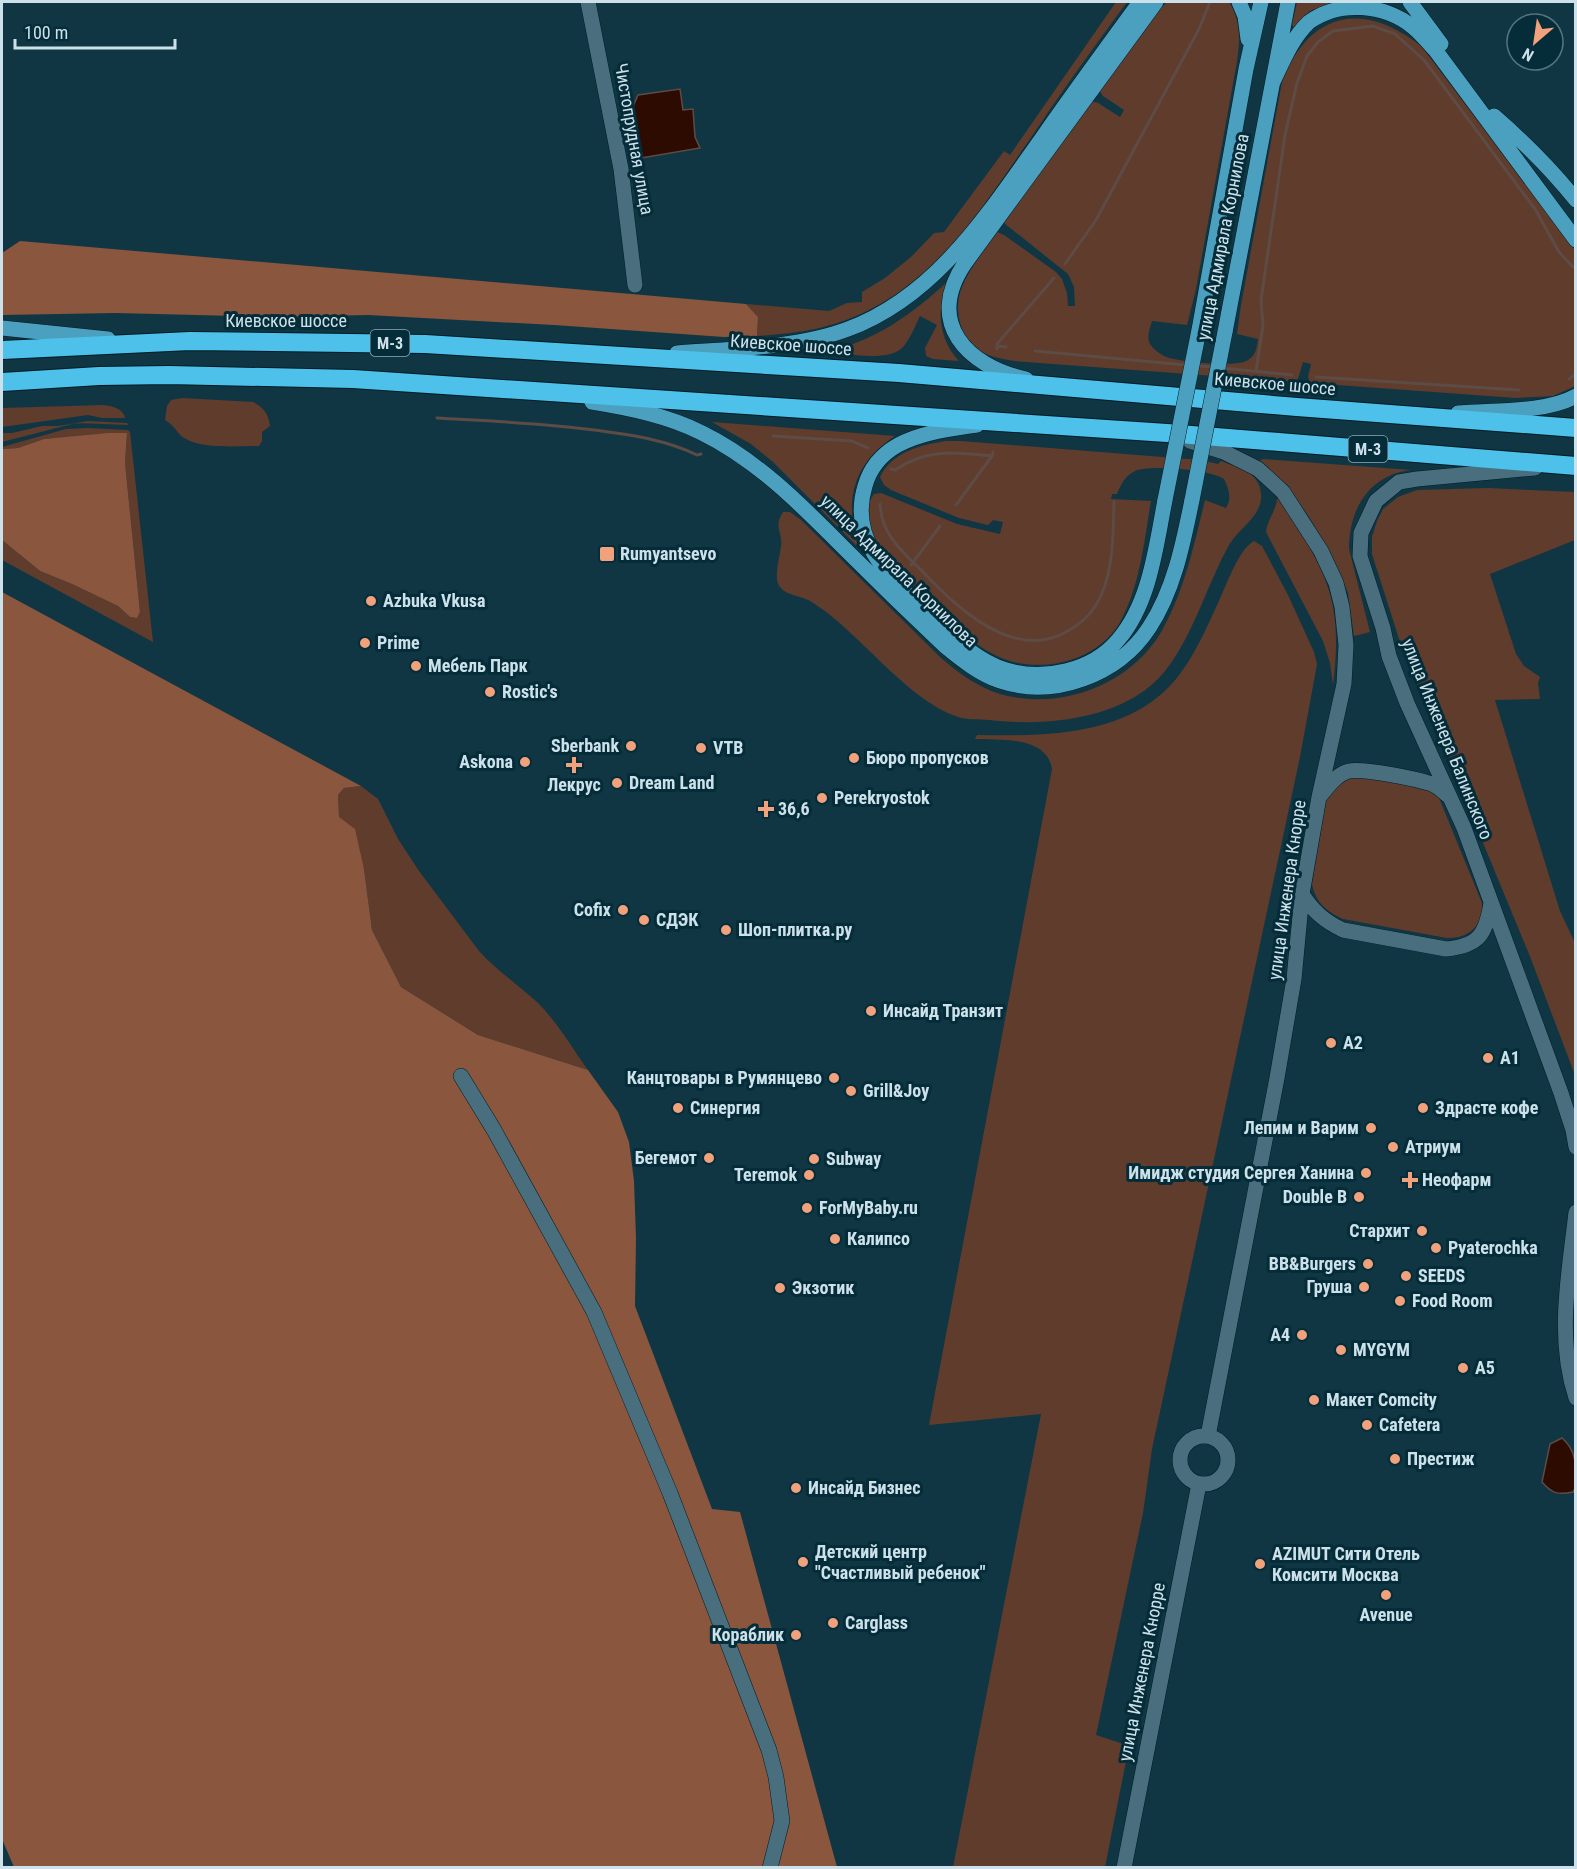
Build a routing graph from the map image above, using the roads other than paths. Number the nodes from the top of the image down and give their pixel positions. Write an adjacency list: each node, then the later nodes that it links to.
1 (588, 2): 14 (street, Чистопрудная улица)
2 (1140, 2): 18 (main road)
3 (1156, 2): 20 (main road)
4 (1239, 2): 8 (main road)
5 (1261, 2): 8 (main road, улица Адмирала Корнилова)
6 (1288, 2): 9 (main road, улица Адмирала Корнилова)
7 (1410, 2): 10 (main road)
8 (1246, 69): 24 (main road, улица Адмирала Корнилова, bridge)
9 (1273, 82): 13 (main road); 21 (main road, улица Адмирала Корнилова, bridge)
10 (1494, 116): 11 (main road); 12 (main road)
11 (1575, 200)
12 (1575, 224)
13 (1575, 240)
14 (635, 285)
15 (2, 328): 16 (main road)
16 (144, 342): 17 (highway, Киевское шоссе / М-3); 18 (highway, Киевское шоссе / М-3)
17 (2, 350)
18 (636, 356): 20 (highway, Киевское шоссе / М-3)
19 (2, 382): 21 (highway, М-3)
20 (1059, 386): 23 (highway, Киевское шоссе / М-3)
21 (488, 387): 24 (highway, М-3)
22 (1575, 396): 23 (main road)
23 (1418, 416): 25 (highway, Киевское шоссе / М-3)
24 (1003, 422): 26 (highway, М-3)
25 (1575, 428)
26 (1167, 433): 27 (highway, М-3); 28 (street, улица Инженера Кнорре)
27 (1573, 466): 29 (street, улица Инженера Балинского)
28 (1319, 797): 29 (street); 30 (street, улица Инженера Кнорре)
29 (1450, 798): 31 (street, улица Инженера Балинского)
30 (1302, 894): 31 (street); 36 (street, улица Инженера Кнорре)
31 (1491, 901): 33 (street, улица Инженера Балинского)
32 (461, 1076): 38 (street)
33 (1575, 1147)
34 (1575, 1212): 35 (street)
35 (1575, 1398)
36 (1208, 1436): 37 (street); 37 (street)
37 (1199, 1484): 39 (street, улица Инженера Кнорре)
38 (770, 1868)
39 (1124, 1868)

